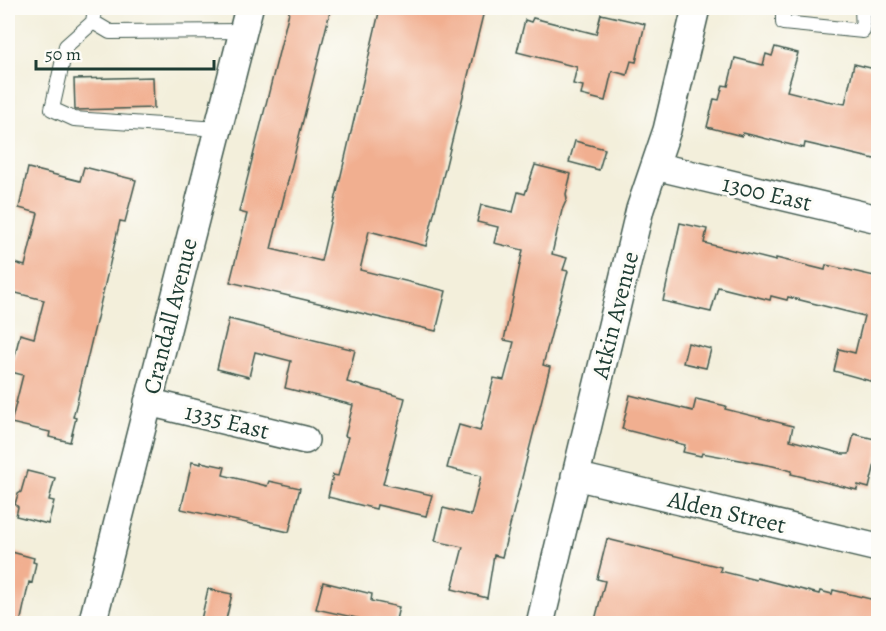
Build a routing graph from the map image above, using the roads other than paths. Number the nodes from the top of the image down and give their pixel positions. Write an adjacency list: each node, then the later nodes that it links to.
1 (95, 8): 8 (lane)
2 (696, 8): 10 (street, Atkin Avenue)
3 (783, 8): 4 (lane)
4 (862, 8)
5 (871, 8): 6 (lane)
6 (879, 8)
7 (246, 19): 8 (lane); 9 (street, Crandall Avenue)
8 (93, 22): 9 (lane)
9 (218, 129): 12 (street, Crandall Avenue)
10 (655, 166): 11 (street, 1300 East); 14 (street, Atkin Avenue)
11 (879, 219)
12 (148, 402): 13 (street, 1335 East); 16 (street, Crandall Avenue)
13 (305, 440)
14 (575, 476): 15 (street, Alden Street); 17 (street, Atkin Avenue)
15 (879, 548)
16 (92, 624)
17 (540, 624)

